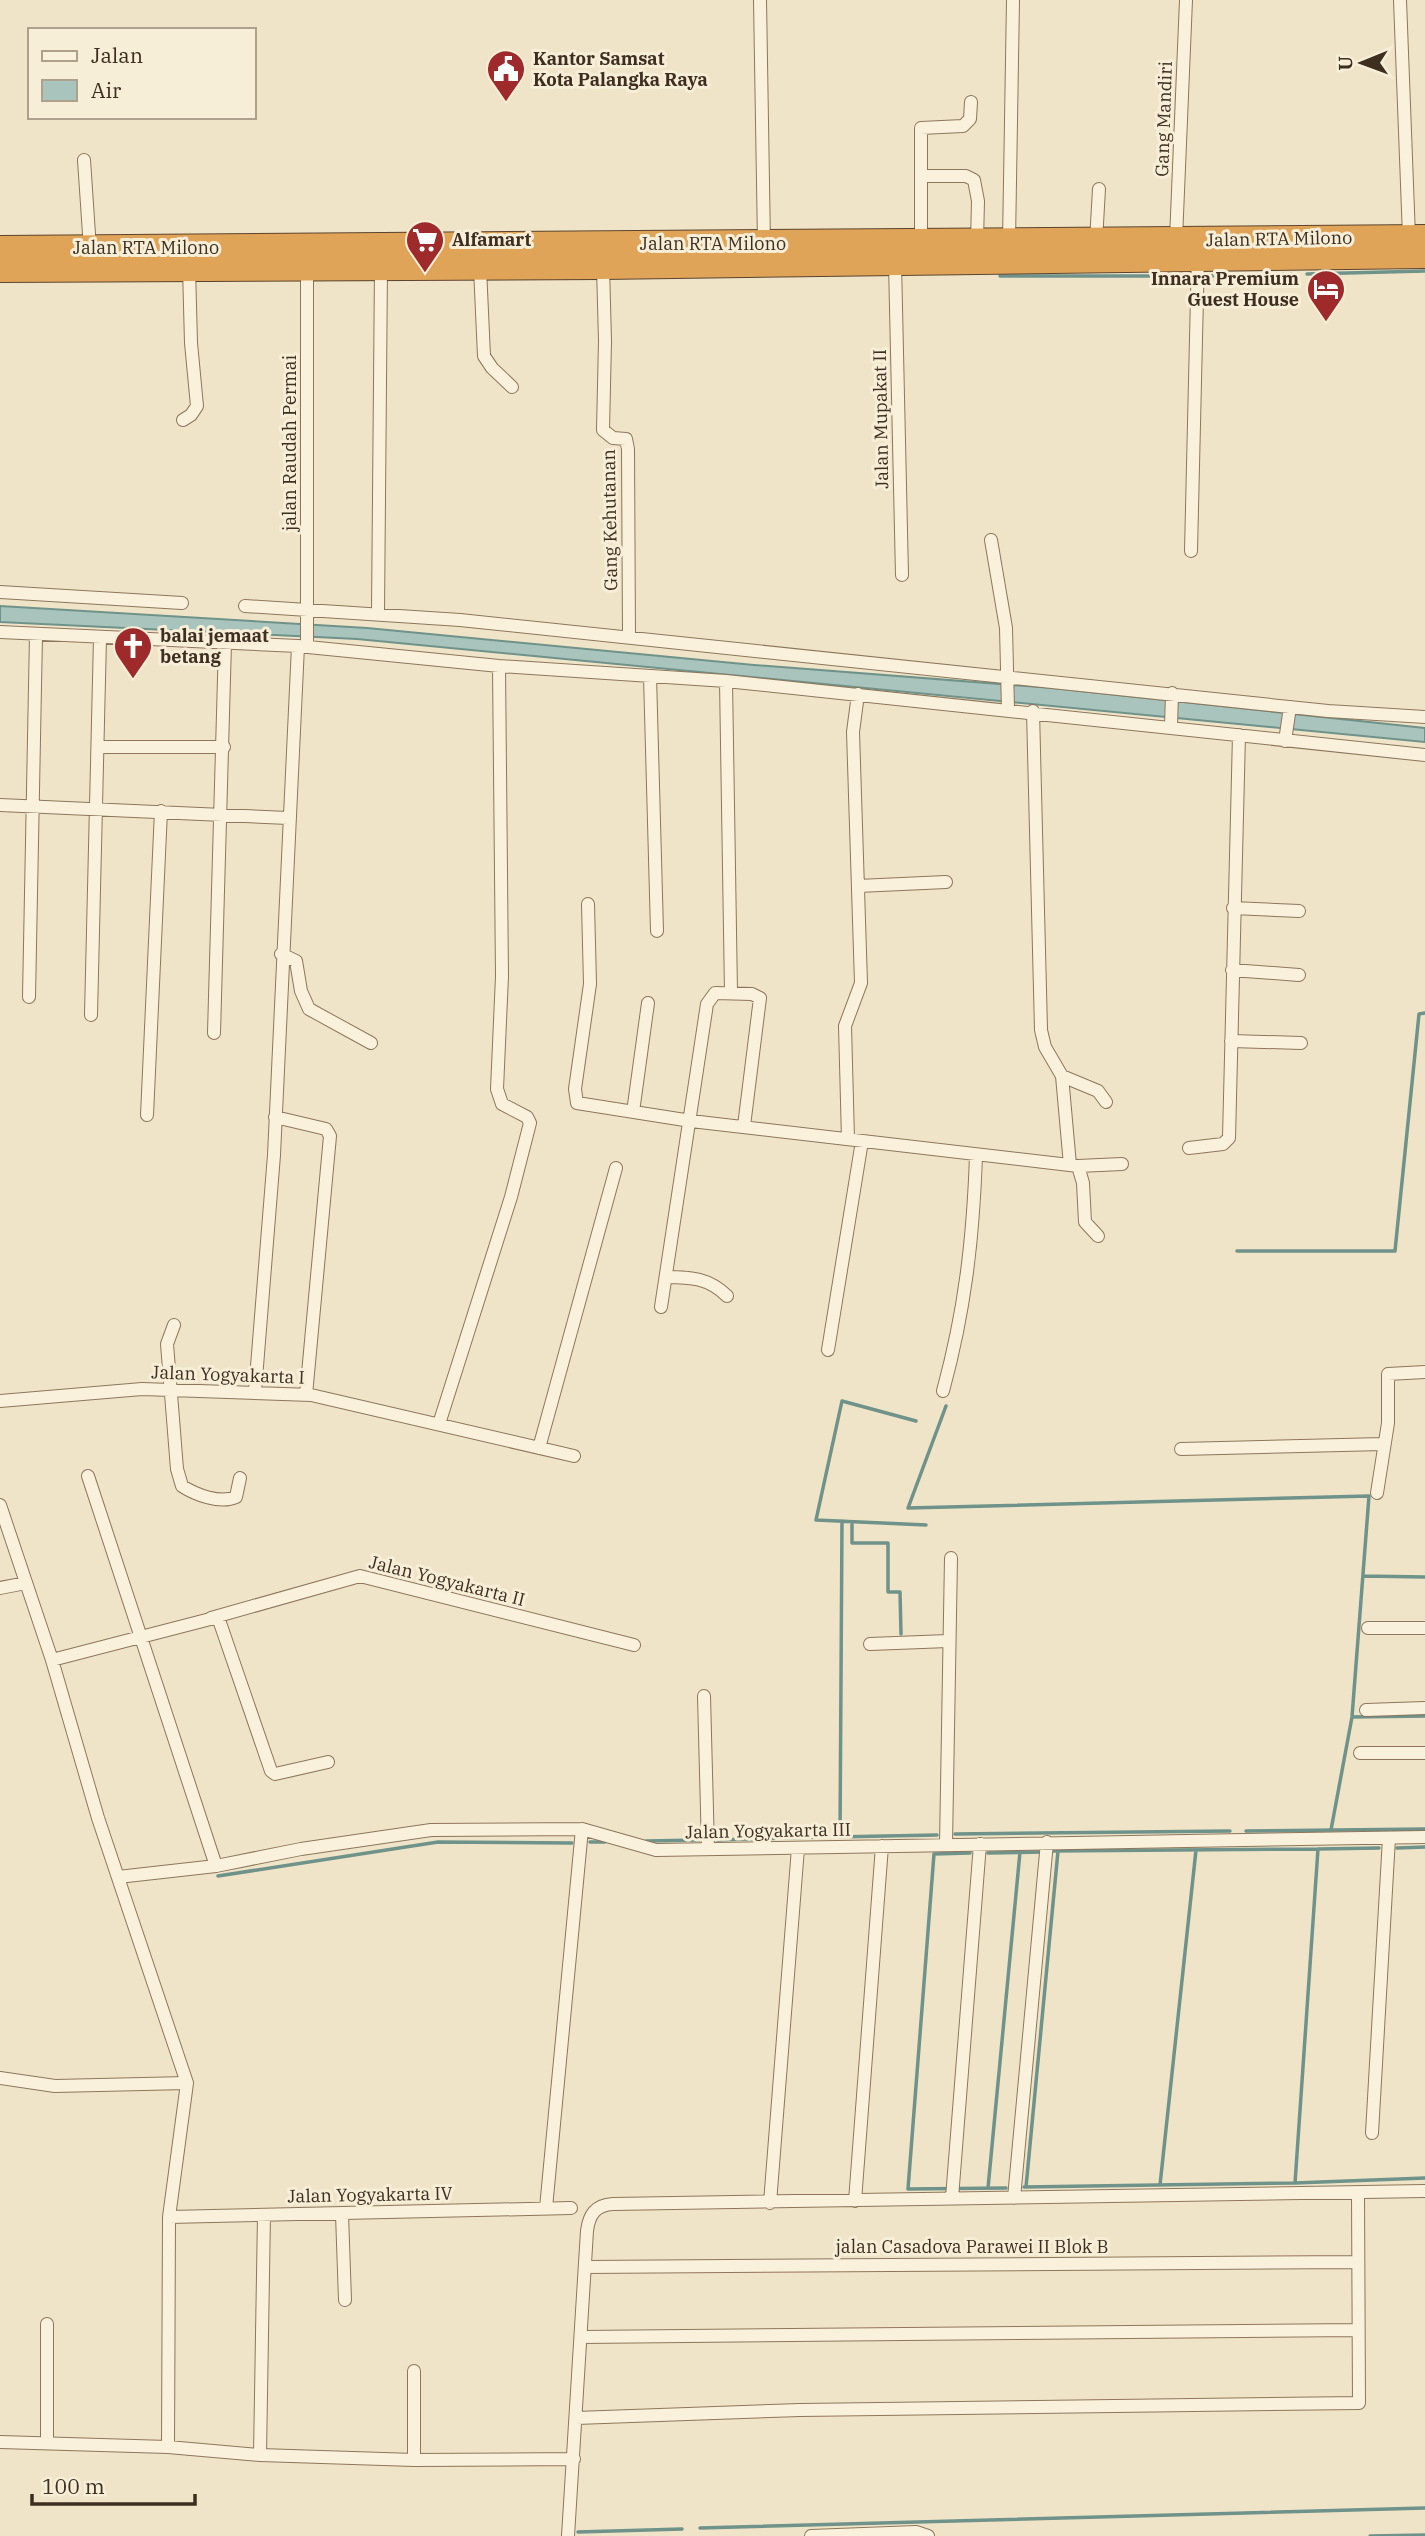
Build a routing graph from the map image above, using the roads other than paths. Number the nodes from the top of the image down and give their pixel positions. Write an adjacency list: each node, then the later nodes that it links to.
1 (760, 0): 14 (street)
2 (1013, 0): 13 (street)
3 (1186, 0): 15 (street, Gang Mandiri)
4 (1401, 0): 9 (street)
5 (971, 102): 7 (street)
6 (83, 160): 17 (street)
7 (921, 176): 10 (street); 12 (street)
8 (1099, 190): 11 (street)
9 (1417, 237): 15 (highway, Jalan RTA Milono)
10 (921, 241): 12 (highway, Jalan RTA Milono); 18 (highway, Jalan RTA Milono)
11 (1096, 241): 13 (highway, Jalan RTA Milono); 15 (highway, Jalan RTA Milono)
12 (977, 242): 13 (highway, Jalan RTA Milono)
13 (1009, 242)
14 (764, 243): 18 (highway, Jalan RTA Milono); 20 (highway, Jalan RTA Milono)
15 (1191, 246): 19 (highway, Jalan RTA Milono); 21 (highway, Jalan RTA Milono); 31 (street, Gang Mandiri)
16 (0, 248): 17 (highway, Jalan RTA Milono)
17 (90, 249): 20 (highway, Jalan RTA Milono)
18 (806, 254): 21 (highway, Jalan RTA Milono); 24 (highway, Jalan RTA Milono)
19 (1425, 256)
20 (161, 258): 25 (highway, Jalan RTA Milono); 27 (highway, Jalan RTA Milono)
21 (895, 263): 32 (street, Jalan Mupakat II)
22 (307, 267): 23 (highway, Jalan RTA Milono); 25 (highway, Jalan RTA Milono); 36 (street, jalan Raudah Permai)
23 (381, 267): 26 (highway, Jalan RTA Milono); 37 (street)
24 (603, 267): 26 (highway, Jalan RTA Milono); 40 (street, Gang Kehutanan)
25 (189, 268): 29 (street)
26 (480, 268): 28 (street)
27 (0, 270)
28 (512, 387)
29 (183, 420)
30 (991, 540): 47 (street)
31 (1191, 551)
32 (902, 575)
33 (0, 592): 34 (street)
34 (182, 603)
35 (245, 606): 36 (street)
36 (307, 613): 37 (street); 43 (street, jalan Raudah Permai)
37 (378, 613): 40 (street)
38 (0, 632): 39 (street)
39 (36, 635): 41 (street); 59 (street)
40 (629, 637): 47 (street)
41 (100, 638): 42 (street); 55 (street)
42 (225, 643): 43 (street); 56 (street)
43 (304, 643): 44 (street); 63 (street, jalan Raudah Permai)
44 (499, 666): 45 (street); 107 (street)
45 (650, 676): 46 (street); 69 (street)
46 (726, 681): 48 (street); 73 (street)
47 (1008, 692): 48 (street); 49 (street); 51 (street)
48 (858, 694): 65 (street)
49 (1172, 709): 50 (street); 51 (street); 53 (street)
50 (1290, 709): 52 (street); 54 (street)
51 (1033, 711): 81 (street)
52 (1425, 717)
53 (1239, 735): 54 (street); 67 (street)
54 (1286, 738): 57 (street)
55 (99, 747): 56 (street); 60 (street)
56 (224, 747): 62 (street)
57 (1425, 755)
58 (0, 805): 59 (street)
59 (34, 805): 60 (street); 74 (street)
60 (98, 808): 61 (street); 76 (street)
61 (161, 811): 62 (street); 84 (street)
62 (222, 814): 63 (street); 77 (street)
63 (288, 818): 70 (street, jalan Raudah Permai)
64 (946, 882): 65 (street)
65 (858, 886): 88 (street)
66 (588, 904): 83 (street)
67 (1233, 908): 68 (street); 71 (street)
68 (1299, 911)
69 (657, 931)
70 (281, 954): 79 (street); 85 (street, jalan Raudah Permai)
71 (1232, 970): 72 (street); 78 (street)
72 (1299, 975)
73 (731, 992): 86 (street); 87 (street)
74 (29, 997)
75 (648, 1003): 83 (street)
76 (91, 1015)
77 (214, 1033)
78 (1231, 1041): 80 (street); 90 (street)
79 (371, 1043)
80 (1301, 1044)
81 (1062, 1076): 82 (street); 93 (street)
82 (1106, 1102)
83 (633, 1112): 86 (street)
84 (147, 1115)
85 (275, 1117): 103 (street, jalan Raudah Permai); 105 (street)
86 (691, 1121): 87 (street); 96 (street)
87 (744, 1126): 88 (street)
88 (848, 1139): 89 (street)
89 (862, 1141): 91 (street); 100 (street)
90 (1189, 1148)
91 (976, 1156): 93 (street); 104 (street)
92 (1122, 1164): 93 (street)
93 (1074, 1165): 95 (street)
94 (617, 1168): 109 (street)
95 (1098, 1236)
96 (667, 1277): 97 (street); 98 (street)
97 (727, 1296)
98 (662, 1307)
99 (174, 1325): 102 (street)
100 (828, 1350)
101 (1425, 1372): 108 (street)
102 (170, 1389): 103 (street, Jalan Yogyakarta I); 106 (street, Jalan Yogyakarta I); 113 (street)
103 (255, 1391): 105 (street, Jalan Yogyakarta I)
104 (943, 1391)
105 (306, 1395): 107 (street, Jalan Yogyakarta I)
106 (0, 1401)
107 (439, 1424): 109 (street, Jalan Yogyakarta I)
108 (1383, 1444): 110 (street); 114 (street)
109 (539, 1448): 111 (street, Jalan Yogyakarta I)
110 (1181, 1449)
111 (573, 1456)
112 (88, 1476): 122 (street)
113 (240, 1478)
114 (1377, 1493)
115 (0, 1505): 117 (street)
116 (951, 1558): 123 (street)
117 (26, 1583): 118 (street); 126 (street)
118 (0, 1588)
119 (211, 1618): 122 (street, Jalan Yogyakarta II); 125 (street, Jalan Yogyakarta II); 132 (street)
120 (1368, 1628): 121 (street)
121 (1425, 1628)
122 (141, 1634): 126 (street, Jalan Yogyakarta II); 142 (street)
123 (948, 1641): 124 (street); 137 (street)
124 (870, 1644)
125 (634, 1645)
126 (52, 1660): 143 (street)
127 (704, 1696): 141 (street)
128 (1425, 1708): 129 (street)
129 (1366, 1710)
130 (1425, 1752): 131 (street)
131 (1360, 1753)
132 (328, 1762)
133 (582, 1829): 141 (street, Jalan Yogyakarta III); 142 (street, Jalan Yogyakarta III); 153 (street)
134 (1389, 1838): 135 (street, Jalan Yogyakarta III); 136 (street, Jalan Yogyakarta III); 146 (street)
135 (1425, 1838)
136 (1046, 1842): 138 (street, Jalan Yogyakarta III); 150 (street)
137 (946, 1844): 138 (street, Jalan Yogyakarta III); 139 (street, Jalan Yogyakarta III)
138 (980, 1844): 149 (street)
139 (882, 1846): 140 (street, Jalan Yogyakarta III); 151 (street)
140 (798, 1848): 141 (street, Jalan Yogyakarta III); 152 (street)
141 (708, 1849)
142 (216, 1866): 143 (street, Jalan Yogyakarta III)
143 (118, 1877): 145 (street)
144 (0, 2078): 145 (street)
145 (187, 2083): 157 (street)
146 (1372, 2133)
147 (1425, 2191): 148 (street)
148 (1358, 2193): 150 (street); 158 (street)
149 (952, 2198): 150 (street); 151 (street)
150 (1014, 2198)
151 (855, 2201): 152 (street)
152 (770, 2203): 159 (street)
153 (546, 2208): 154 (street, Jalan Yogyakarta IV); 155 (street, Jalan Yogyakarta IV)
154 (571, 2208)
155 (342, 2214): 156 (street, Jalan Yogyakarta IV); 160 (street)
156 (264, 2215): 157 (street, Jalan Yogyakarta IV); 169 (street)
157 (169, 2217): 168 (street)
158 (1358, 2262): 159 (street, jalan Casadova Parawei II Blok B); 162 (street)
159 (585, 2267): 163 (street)
160 (345, 2300)
161 (47, 2324): 166 (street)
162 (1359, 2330): 163 (street); 165 (street)
163 (581, 2337): 165 (street)
164 (414, 2371): 171 (street)
165 (576, 2418): 170 (street)
166 (47, 2441): 167 (street); 168 (street)
167 (0, 2442)
168 (168, 2447): 169 (street)
169 (260, 2455): 171 (street)
170 (574, 2459): 171 (street); 172 (street)
171 (414, 2460)
172 (568, 2536)
173 (811, 2536): 174 (street)
174 (928, 2536)

